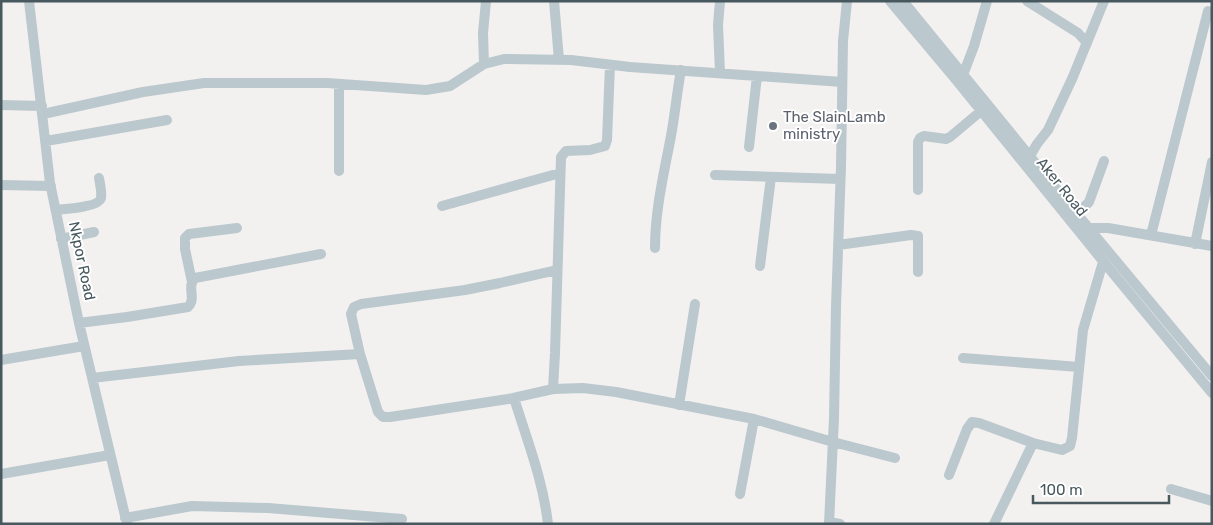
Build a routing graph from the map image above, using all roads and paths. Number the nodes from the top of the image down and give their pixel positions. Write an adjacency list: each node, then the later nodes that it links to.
1 (30, 1): 23 (street, Nkpor Road)
2 (486, 1): 14 (street)
3 (554, 1): 13 (street)
4 (720, 1): 17 (street)
5 (847, 1): 20 (street)
6 (890, 1): 24 (street, Aker Road)
7 (903, 1): 18 (street, Aker Road)
8 (986, 1): 18 (street)
9 (1027, 1): 12 (street)
10 (1104, 1): 12 (street)
11 (1208, 11): 47 (street)
12 (1087, 43): 29 (street)
13 (560, 60): 14 (street); 15 (street)
14 (484, 64): 21 (street)
15 (610, 65): 16 (street); 33 (street)
16 (680, 70): 17 (street); 52 (street)
17 (720, 73): 19 (street)
18 (963, 75): 26 (street, Aker Road)
19 (757, 76): 20 (street); 28 (street)
20 (842, 82): 37 (street)
21 (339, 84): 23 (street); 32 (street)
22 (1, 105): 23 (street)
23 (42, 110): 27 (street, Nkpor Road)
24 (981, 111): 26 (street, Aker Road); 40 (street)
25 (167, 120): 27 (street)
26 (994, 120): 29 (street, Aker Road); 54 (street, Aker Road)
27 (46, 141): 39 (street, Nkpor Road)
28 (749, 147)
29 (1030, 156): 43 (street, Aker Road)
30 (1104, 161): 43 (street)
31 (1212, 162): 49 (street)
32 (339, 171)
33 (560, 173): 41 (street); 56 (street)
34 (716, 175): 35 (street)
35 (771, 176): 37 (street); 55 (street)
36 (99, 178): 42 (street)
37 (840, 179): 50 (street)
38 (1, 185): 39 (street)
39 (51, 186): 42 (street, Nkpor Road)
40 (918, 190)
41 (442, 206)
42 (56, 210): 48 (street, Nkpor Road)
43 (1077, 214): 45 (street, Aker Road)
44 (237, 228): 58 (street)
45 (1088, 228): 47 (street); 66 (street, Aker Road)
46 (94, 232): 48 (street)
47 (1151, 235): 49 (street)
48 (61, 239): 60 (street, Nkpor Road)
49 (1195, 244): 51 (street)
50 (838, 245): 57 (street); 73 (street)
51 (1212, 246)
52 (655, 248)
53 (321, 254): 58 (street)
54 (1103, 262): 65 (street); 69 (street, Aker Road)
55 (760, 266)
56 (558, 270): 62 (street); 68 (street)
57 (918, 272)
58 (192, 282): 60 (street)
59 (695, 304): 71 (street)
60 (79, 323): 61 (street, Nkpor Road)
61 (84, 346): 64 (street); 67 (street, Nkpor Road)
62 (360, 354): 67 (street); 70 (street)
63 (962, 358): 65 (street)
64 (1, 360)
65 (1079, 367): 74 (street)
66 (1212, 376)
67 (92, 378): 75 (street, Nkpor Road)
68 (552, 388): 70 (street); 71 (street)
69 (1212, 393)
70 (514, 398): 85 (street)
71 (679, 405): 72 (street)
72 (754, 419): 73 (street); 80 (street)
73 (833, 442): 76 (street); 84 (street)
74 (1033, 443): 78 (street); 87 (street)
75 (110, 454): 77 (street); 83 (street, Nkpor Road)
76 (895, 458)
77 (1, 474)
78 (950, 475)
79 (1171, 489): 81 (street)
80 (740, 494)
81 (1212, 501)
82 (402, 519): 83 (street)
83 (126, 521)
84 (829, 523): 86 (street)
85 (548, 524)
86 (840, 524)
87 (994, 524)

